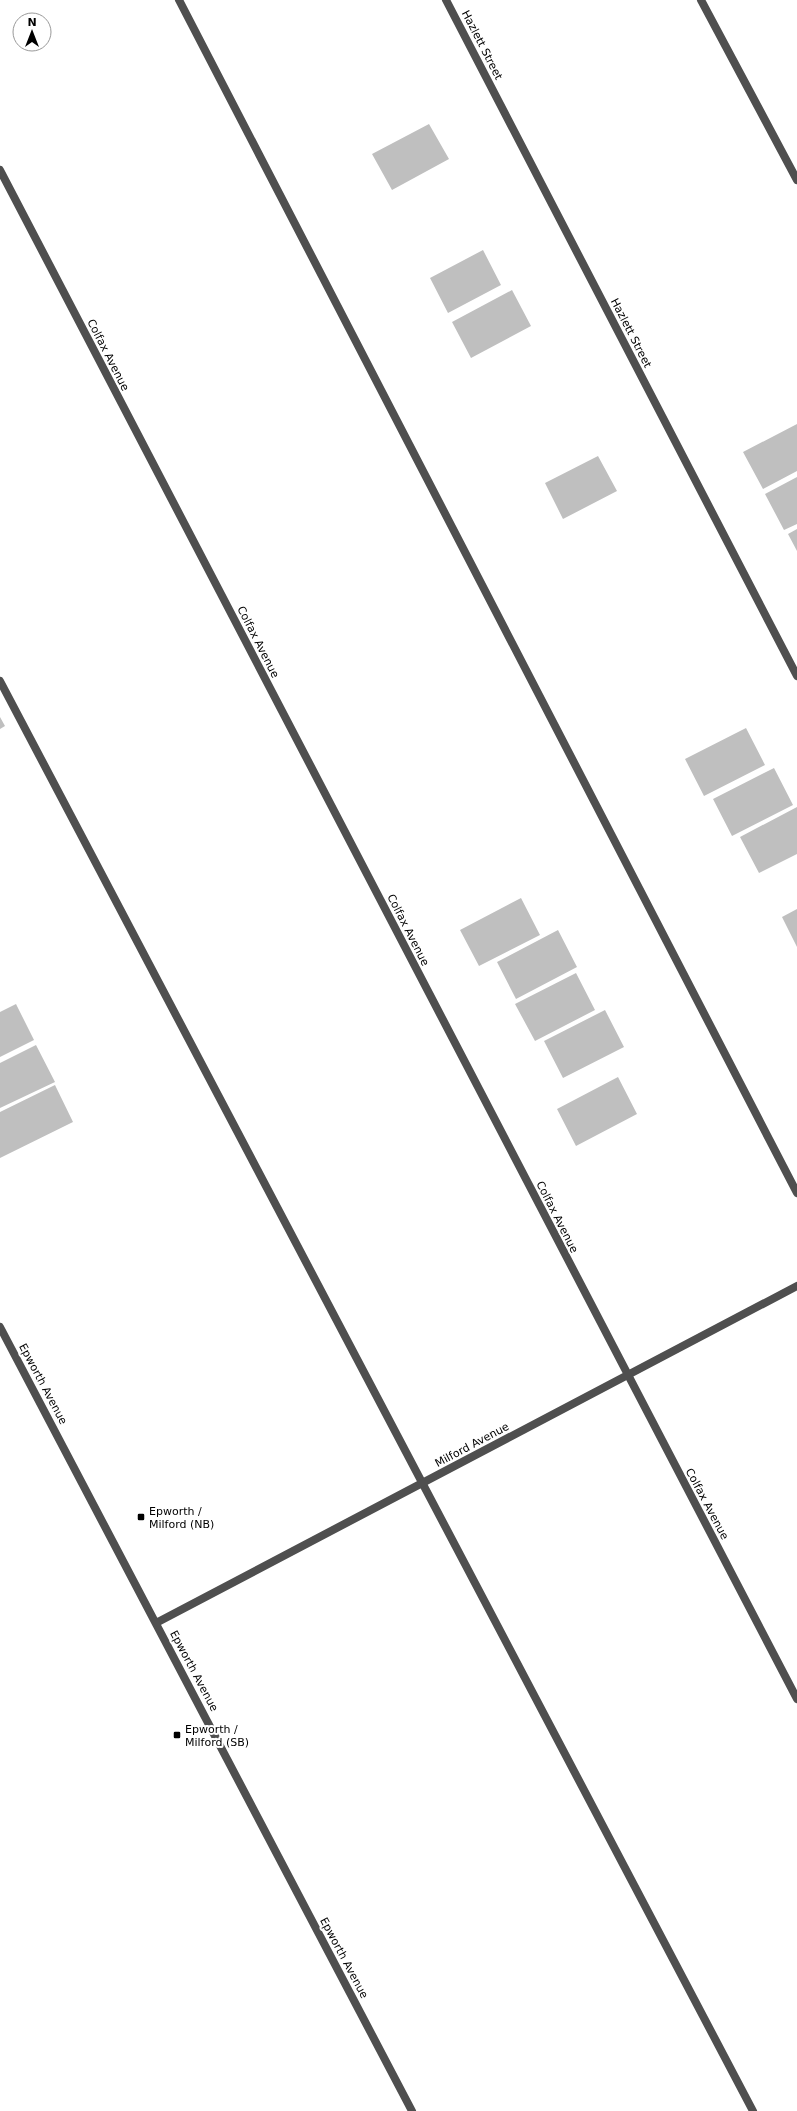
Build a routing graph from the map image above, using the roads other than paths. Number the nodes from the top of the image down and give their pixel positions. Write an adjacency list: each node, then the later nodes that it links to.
1 (179, 0): 8 (street)
2 (446, 0): 6 (street, Hazlett Street)
3 (701, 0): 5 (street)
4 (0, 170): 11 (street, Colfax Avenue)
5 (797, 180)
6 (797, 676)
7 (0, 681): 12 (street)
8 (797, 1193)
9 (797, 1286): 11 (street, Milford Avenue)
10 (0, 1326): 13 (street, Epworth Avenue)
11 (628, 1376): 12 (street, Milford Avenue); 14 (street, Colfax Avenue)
12 (421, 1484): 13 (street, Milford Avenue); 16 (street)
13 (156, 1623): 15 (street, Epworth Avenue)
14 (797, 1699)
15 (412, 2111)
16 (753, 2111)

